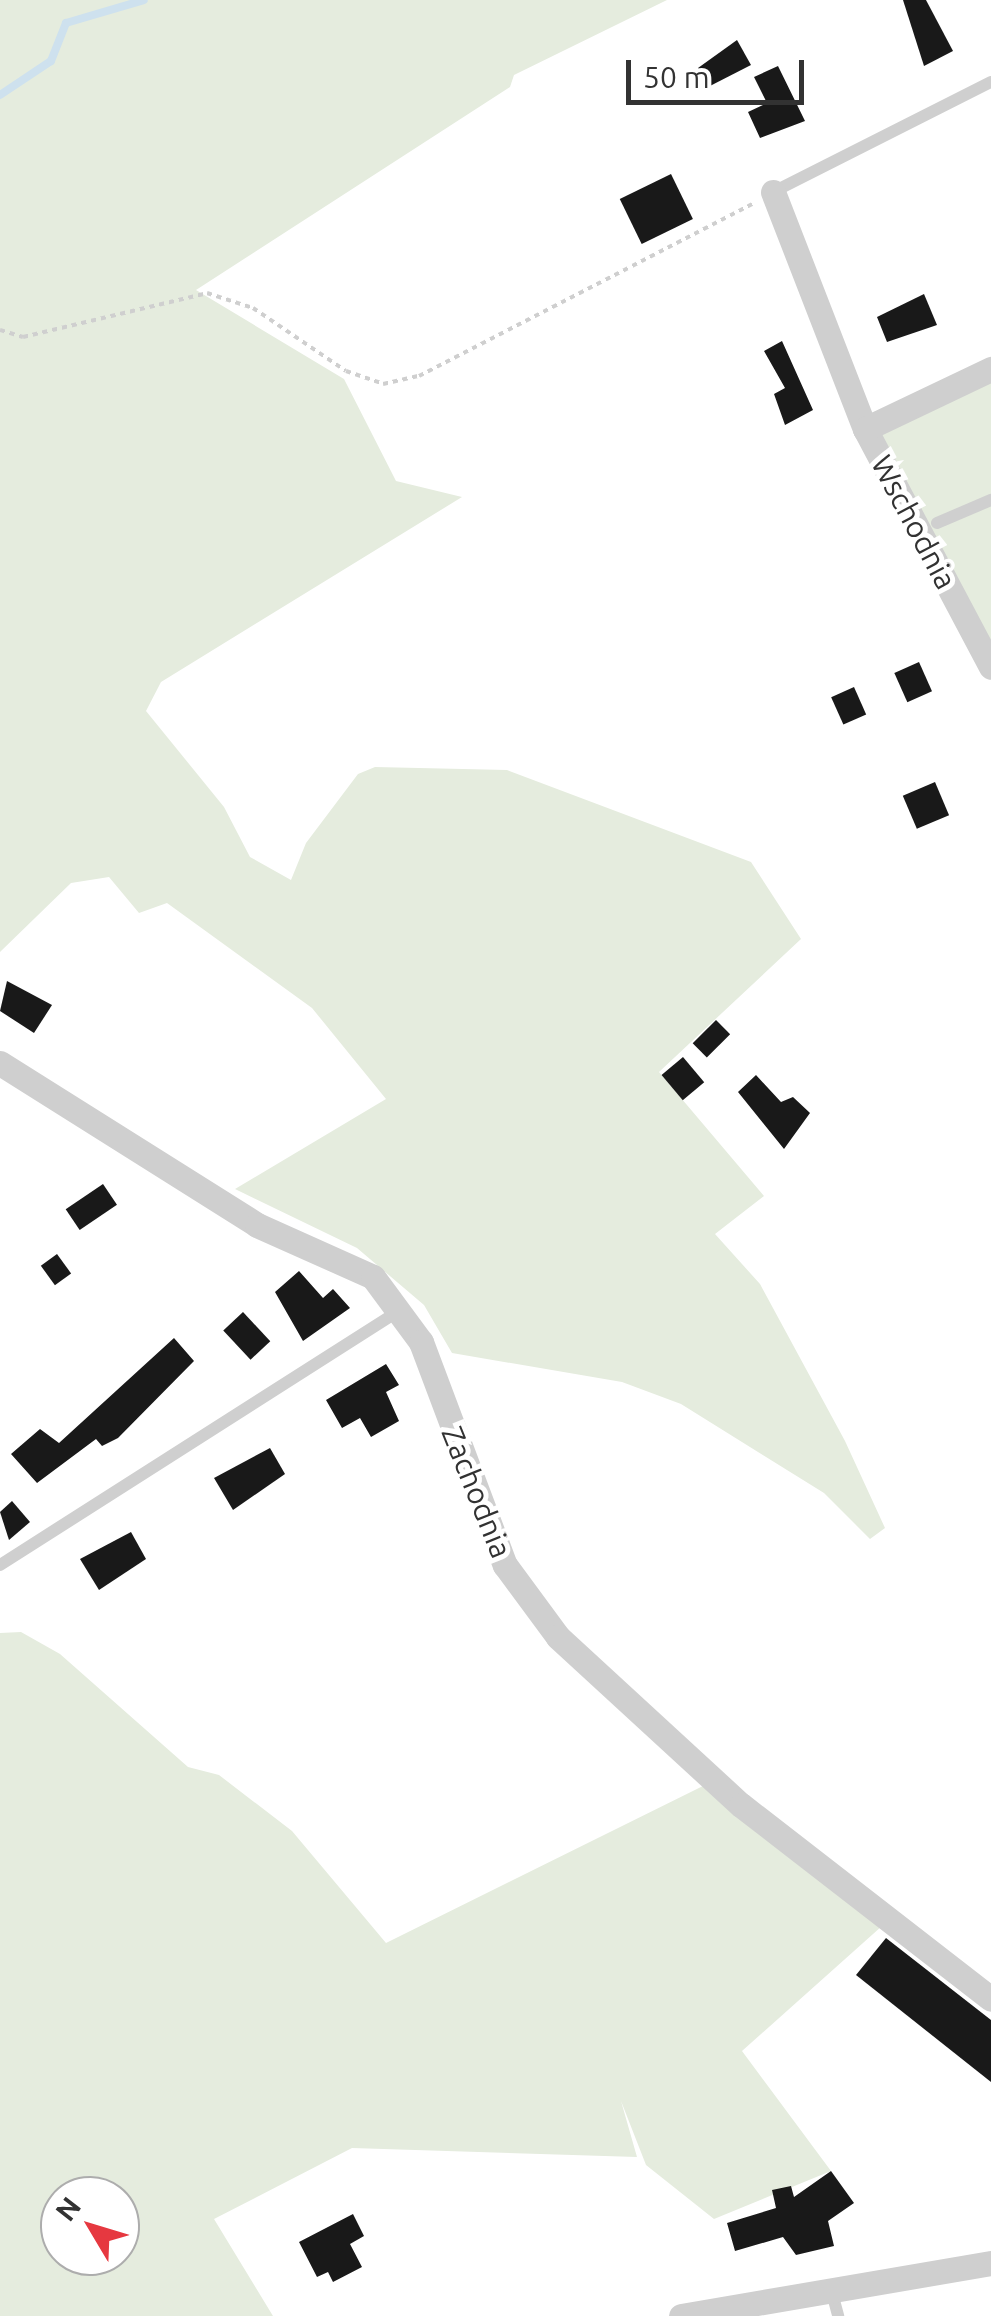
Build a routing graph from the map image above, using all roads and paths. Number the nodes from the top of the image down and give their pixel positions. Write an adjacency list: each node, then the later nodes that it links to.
1 (991, 82): 2 (lane)
2 (773, 192): 3 (path); 5 (street, Wschodnia)
3 (0, 330)
4 (991, 369): 5 (street, Wschodnia)
5 (865, 429): 8 (street, Wschodnia)
6 (991, 500): 7 (lane)
7 (937, 522)
8 (991, 667)
9 (0, 1063): 10 (street, Zachodnia)
10 (404, 1308): 11 (lane); 12 (street, Zachodnia)
11 (0, 1565)
12 (991, 2000)
13 (991, 2263): 14 (street)
14 (830, 2286): 15 (street); 16 (lane)
15 (681, 2316)
16 (838, 2316)

